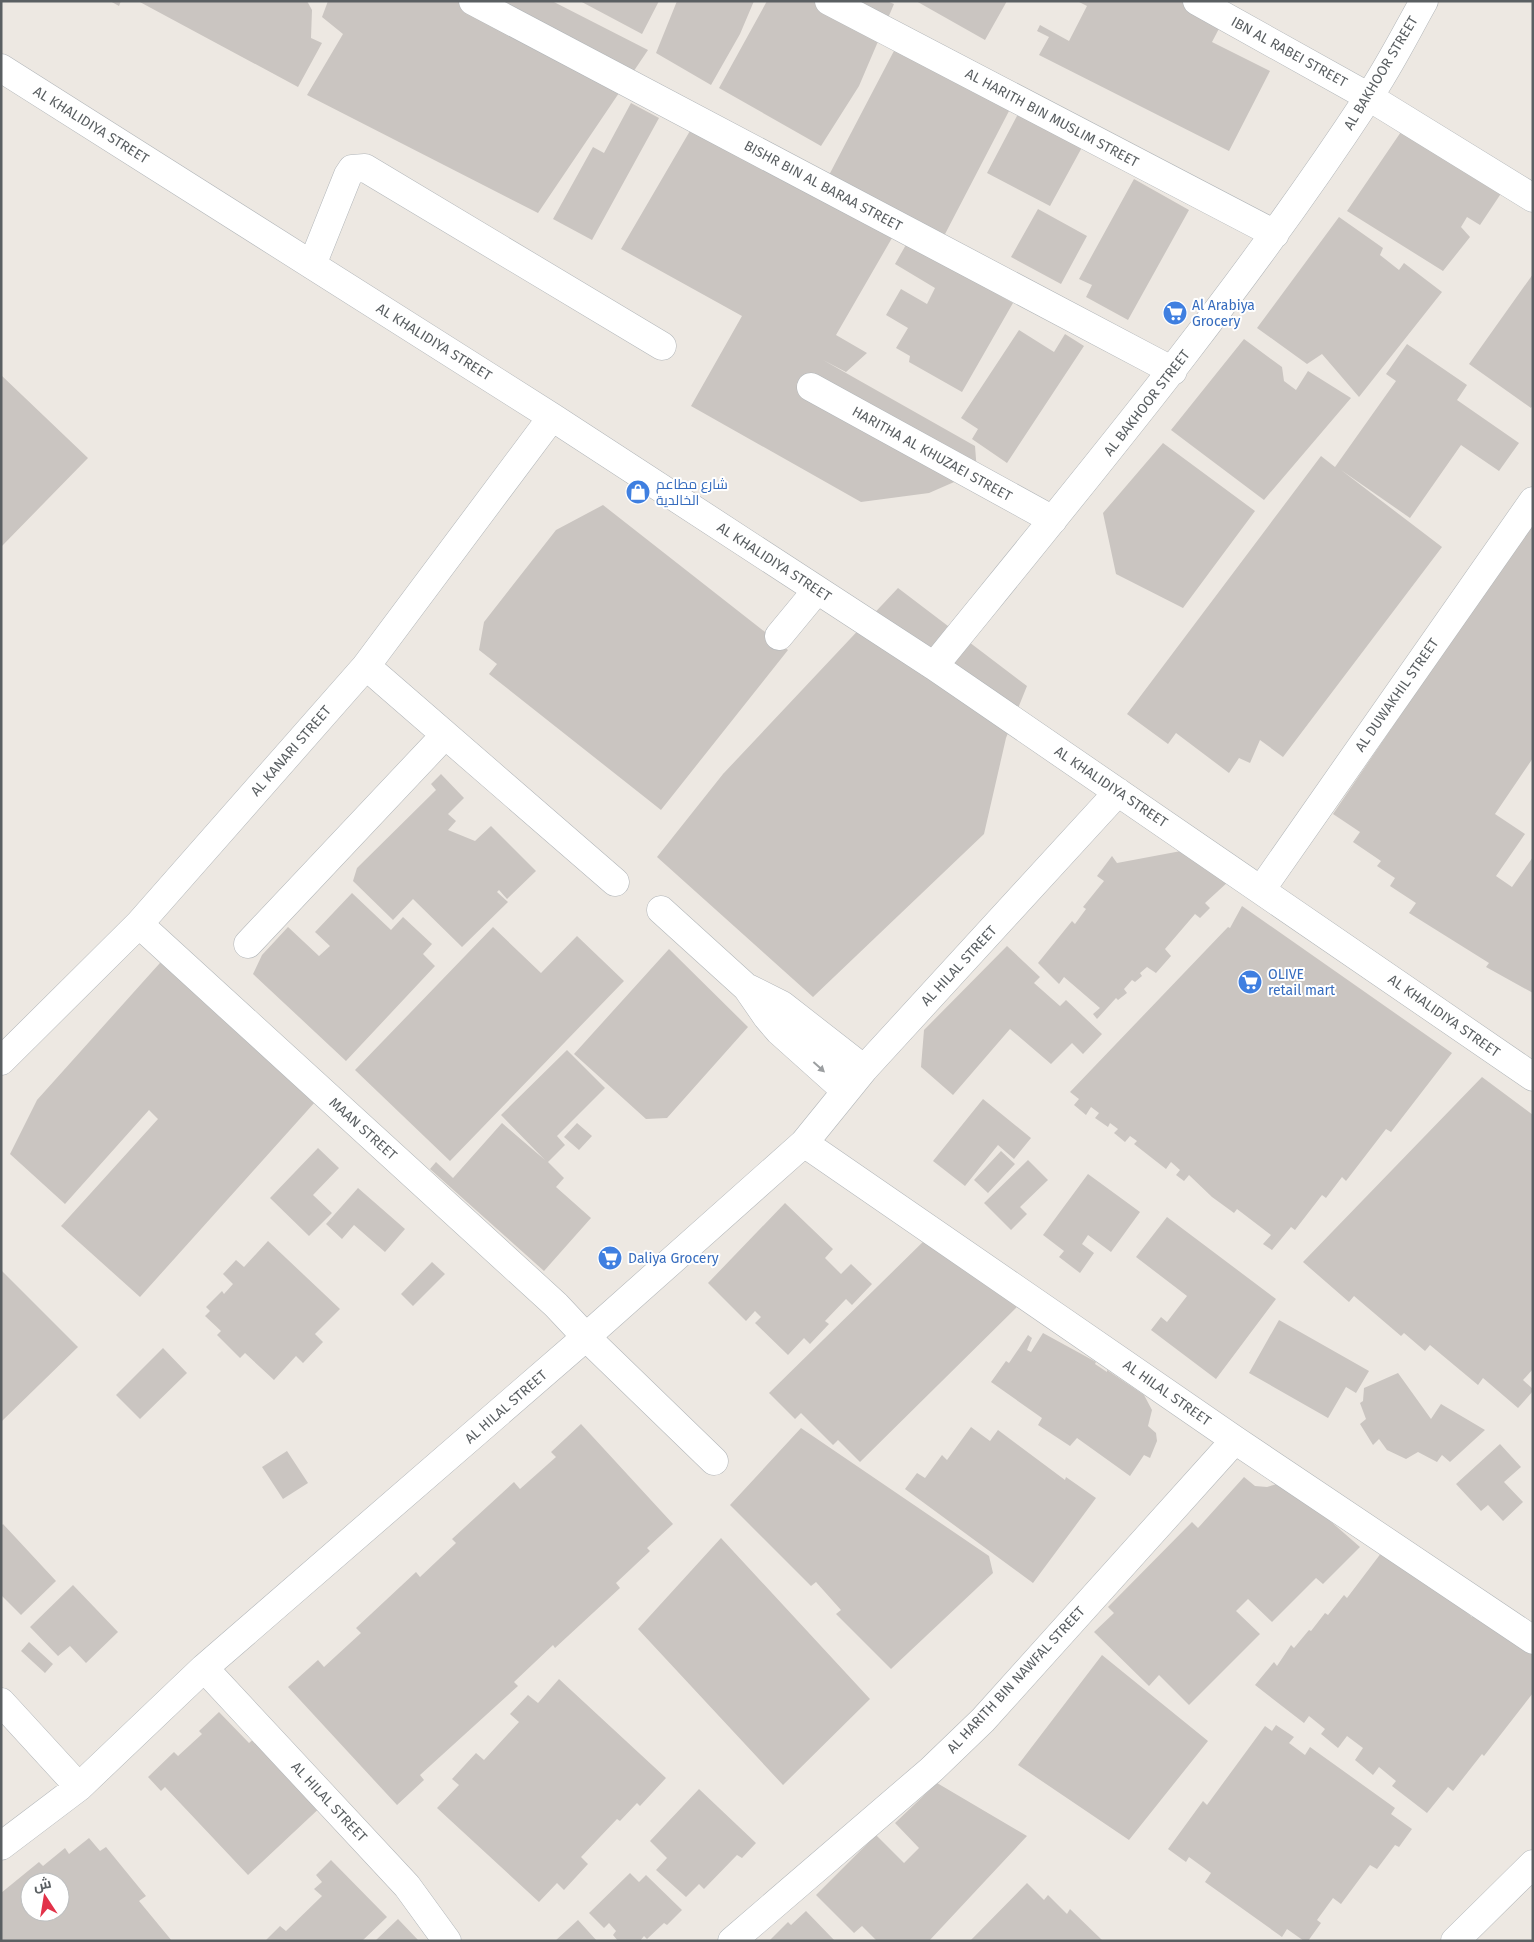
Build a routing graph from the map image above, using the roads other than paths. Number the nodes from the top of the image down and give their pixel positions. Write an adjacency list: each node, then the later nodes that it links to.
1 (473, 1): 11 (street, BISHR BIN AL BARAA STREET)
2 (829, 1): 8 (street, AL HARITH BIN MUSLIM STREET)
3 (1197, 1): 6 (street, IBN AL RABEI STREET)
4 (1424, 1): 6 (street, AL BAKHOOR STREET)
5 (4, 75): 9 (street, AL KHALIDIYA STREET)
6 (1369, 97): 7 (street, IBN AL RABEI STREET); 8 (street, AL BAKHOOR STREET)
7 (1533, 198)
8 (1275, 234): 11 (street, AL BAKHOOR STREET)
9 (312, 265): 10 (street); 13 (street, AL KHALIDIYA STREET)
10 (662, 346)
11 (1173, 371): 15 (street, AL BAKHOOR STREET)
12 (811, 387): 15 (street, HARITHA AL KHUZAEI STREET)
13 (552, 417): 16 (street, AL KHALIDIYA STREET); 18 (street, AL KANARI STREET)
14 (1533, 501): 23 (street, AL DUWAKHIL STREET)
15 (1053, 520): 19 (street, AL BAKHOOR STREET)
16 (817, 590): 17 (street); 19 (street, AL KHALIDIYA STREET)
17 (779, 636)
18 (366, 666): 20 (street); 25 (street, AL KANARI STREET)
19 (934, 666): 21 (street, AL KHALIDIYA STREET)
20 (446, 734): 22 (street); 26 (street)
21 (1118, 792): 23 (street, AL KHALIDIYA STREET); 29 (street, AL HILAL STREET)
22 (615, 882)
23 (1261, 890): 30 (street, AL KHALIDIYA STREET)
24 (661, 910): 27 (street)
25 (139, 924): 28 (street, AL KANARI STREET); 33 (street, MAAN STREET)
26 (248, 944)
27 (747, 988): 29 (street); 31 (street, one-way to 31)
28 (1, 1061)
29 (864, 1069): 31 (street, AL HILAL STREET)
30 (1533, 1077)
31 (846, 1091): 32 (street, AL HILAL STREET)
32 (804, 1143): 33 (street, AL HILAL STREET); 34 (street, AL HILAL STREET)
33 (586, 1337): 35 (street, MAAN STREET); 37 (street, AL HILAL STREET)
34 (1235, 1440): 36 (street, AL HILAL STREET); 43 (street, AL HARITH BIN NAWFAL STREET)
35 (714, 1460)
36 (1533, 1640)
37 (204, 1668): 39 (street, AL HILAL STREET); 42 (street, AL HILAL STREET)
38 (1, 1702): 39 (street)
39 (79, 1788): 40 (street, AL HILAL STREET)
40 (1, 1846)
41 (1533, 1864): 44 (street)
42 (447, 1941)
43 (732, 1941)
44 (1455, 1941)

